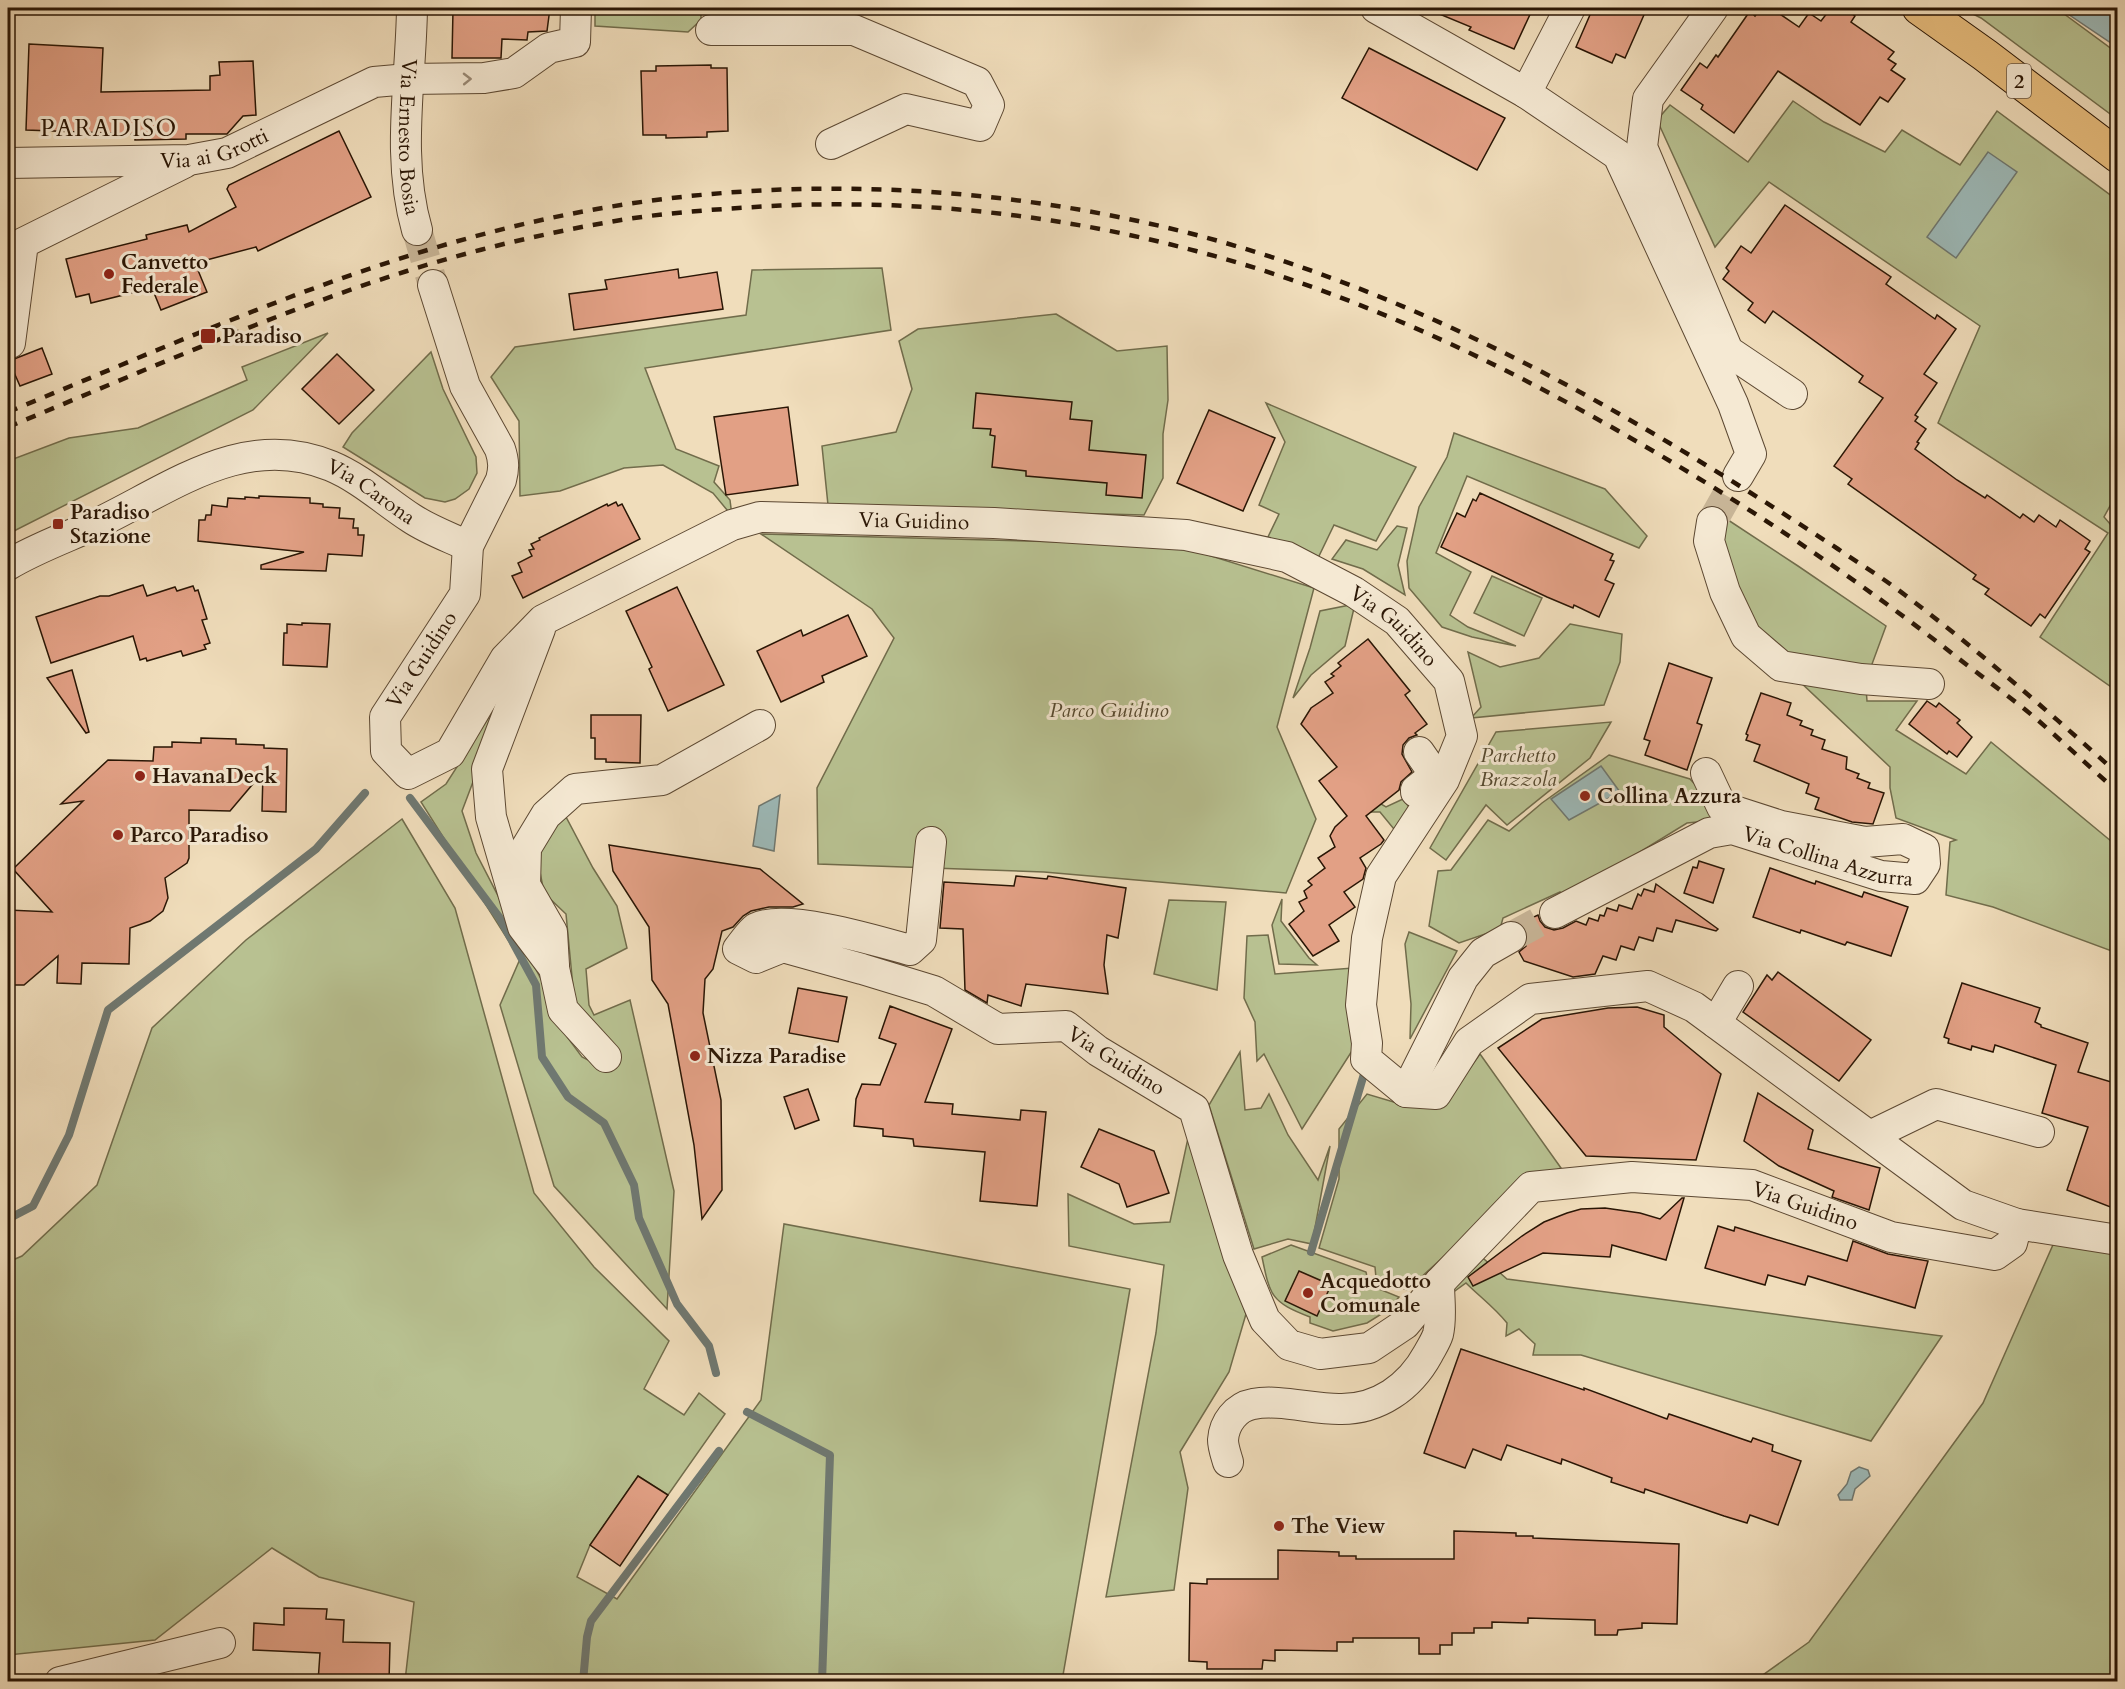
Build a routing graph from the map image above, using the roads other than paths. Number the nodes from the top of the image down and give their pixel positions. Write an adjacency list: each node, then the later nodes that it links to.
1 (412, 8): 9 (street, Via Ernesto Bosia)
2 (576, 8): 9 (street, Via ai Grotti, one-way to 2)
3 (1376, 8): 7 (street)
4 (1570, 8): 10 (street)
5 (1713, 8): 18 (street)
6 (1919, 8): 12 (main road, 2)
7 (1422, 20): 10 (street)
8 (711, 30): 11 (street)
9 (408, 79): 13 (street, Via ai Grotti); 15 (street, Via Ernesto Bosia)
10 (1526, 93): 19 (street)
11 (831, 144)
12 (2118, 156)
13 (189, 160): 14 (street, Via ai Grotti); 17 (street)
14 (8, 163)
15 (417, 230)
16 (433, 285): 21 (street)
17 (10, 343)
18 (1792, 394)
19 (1738, 476)
20 (1712, 522): 24 (street)
21 (468, 546): 22 (street, Via Carona); 23 (street, Via Guidino)
22 (8, 565)
23 (543, 620): 28 (street, Via Guidino); 32 (street)
24 (1929, 684)
25 (760, 725): 32 (street)
26 (1419, 752): 28 (street)
27 (1706, 773): 30 (street, Via Collina Azzurra)
28 (1422, 812): 36 (street, Via Guidino)
29 (931, 842): 41 (street, Via Guidino)
30 (1555, 913)
31 (1510, 937): 36 (street)
32 (554, 968): 35 (street)
33 (1738, 986): 34 (street)
34 (1716, 1023): 36 (street); 38 (street)
35 (606, 1057)
36 (1406, 1092)
37 (2039, 1132): 38 (street)
38 (1870, 1136): 39 (street)
39 (2017, 1224): 40 (street); 41 (street, Via Guidino)
40 (2118, 1240)
41 (1439, 1283): 42 (street)
42 (1228, 1462)
43 (220, 1643): 44 (street)
44 (60, 1682)

